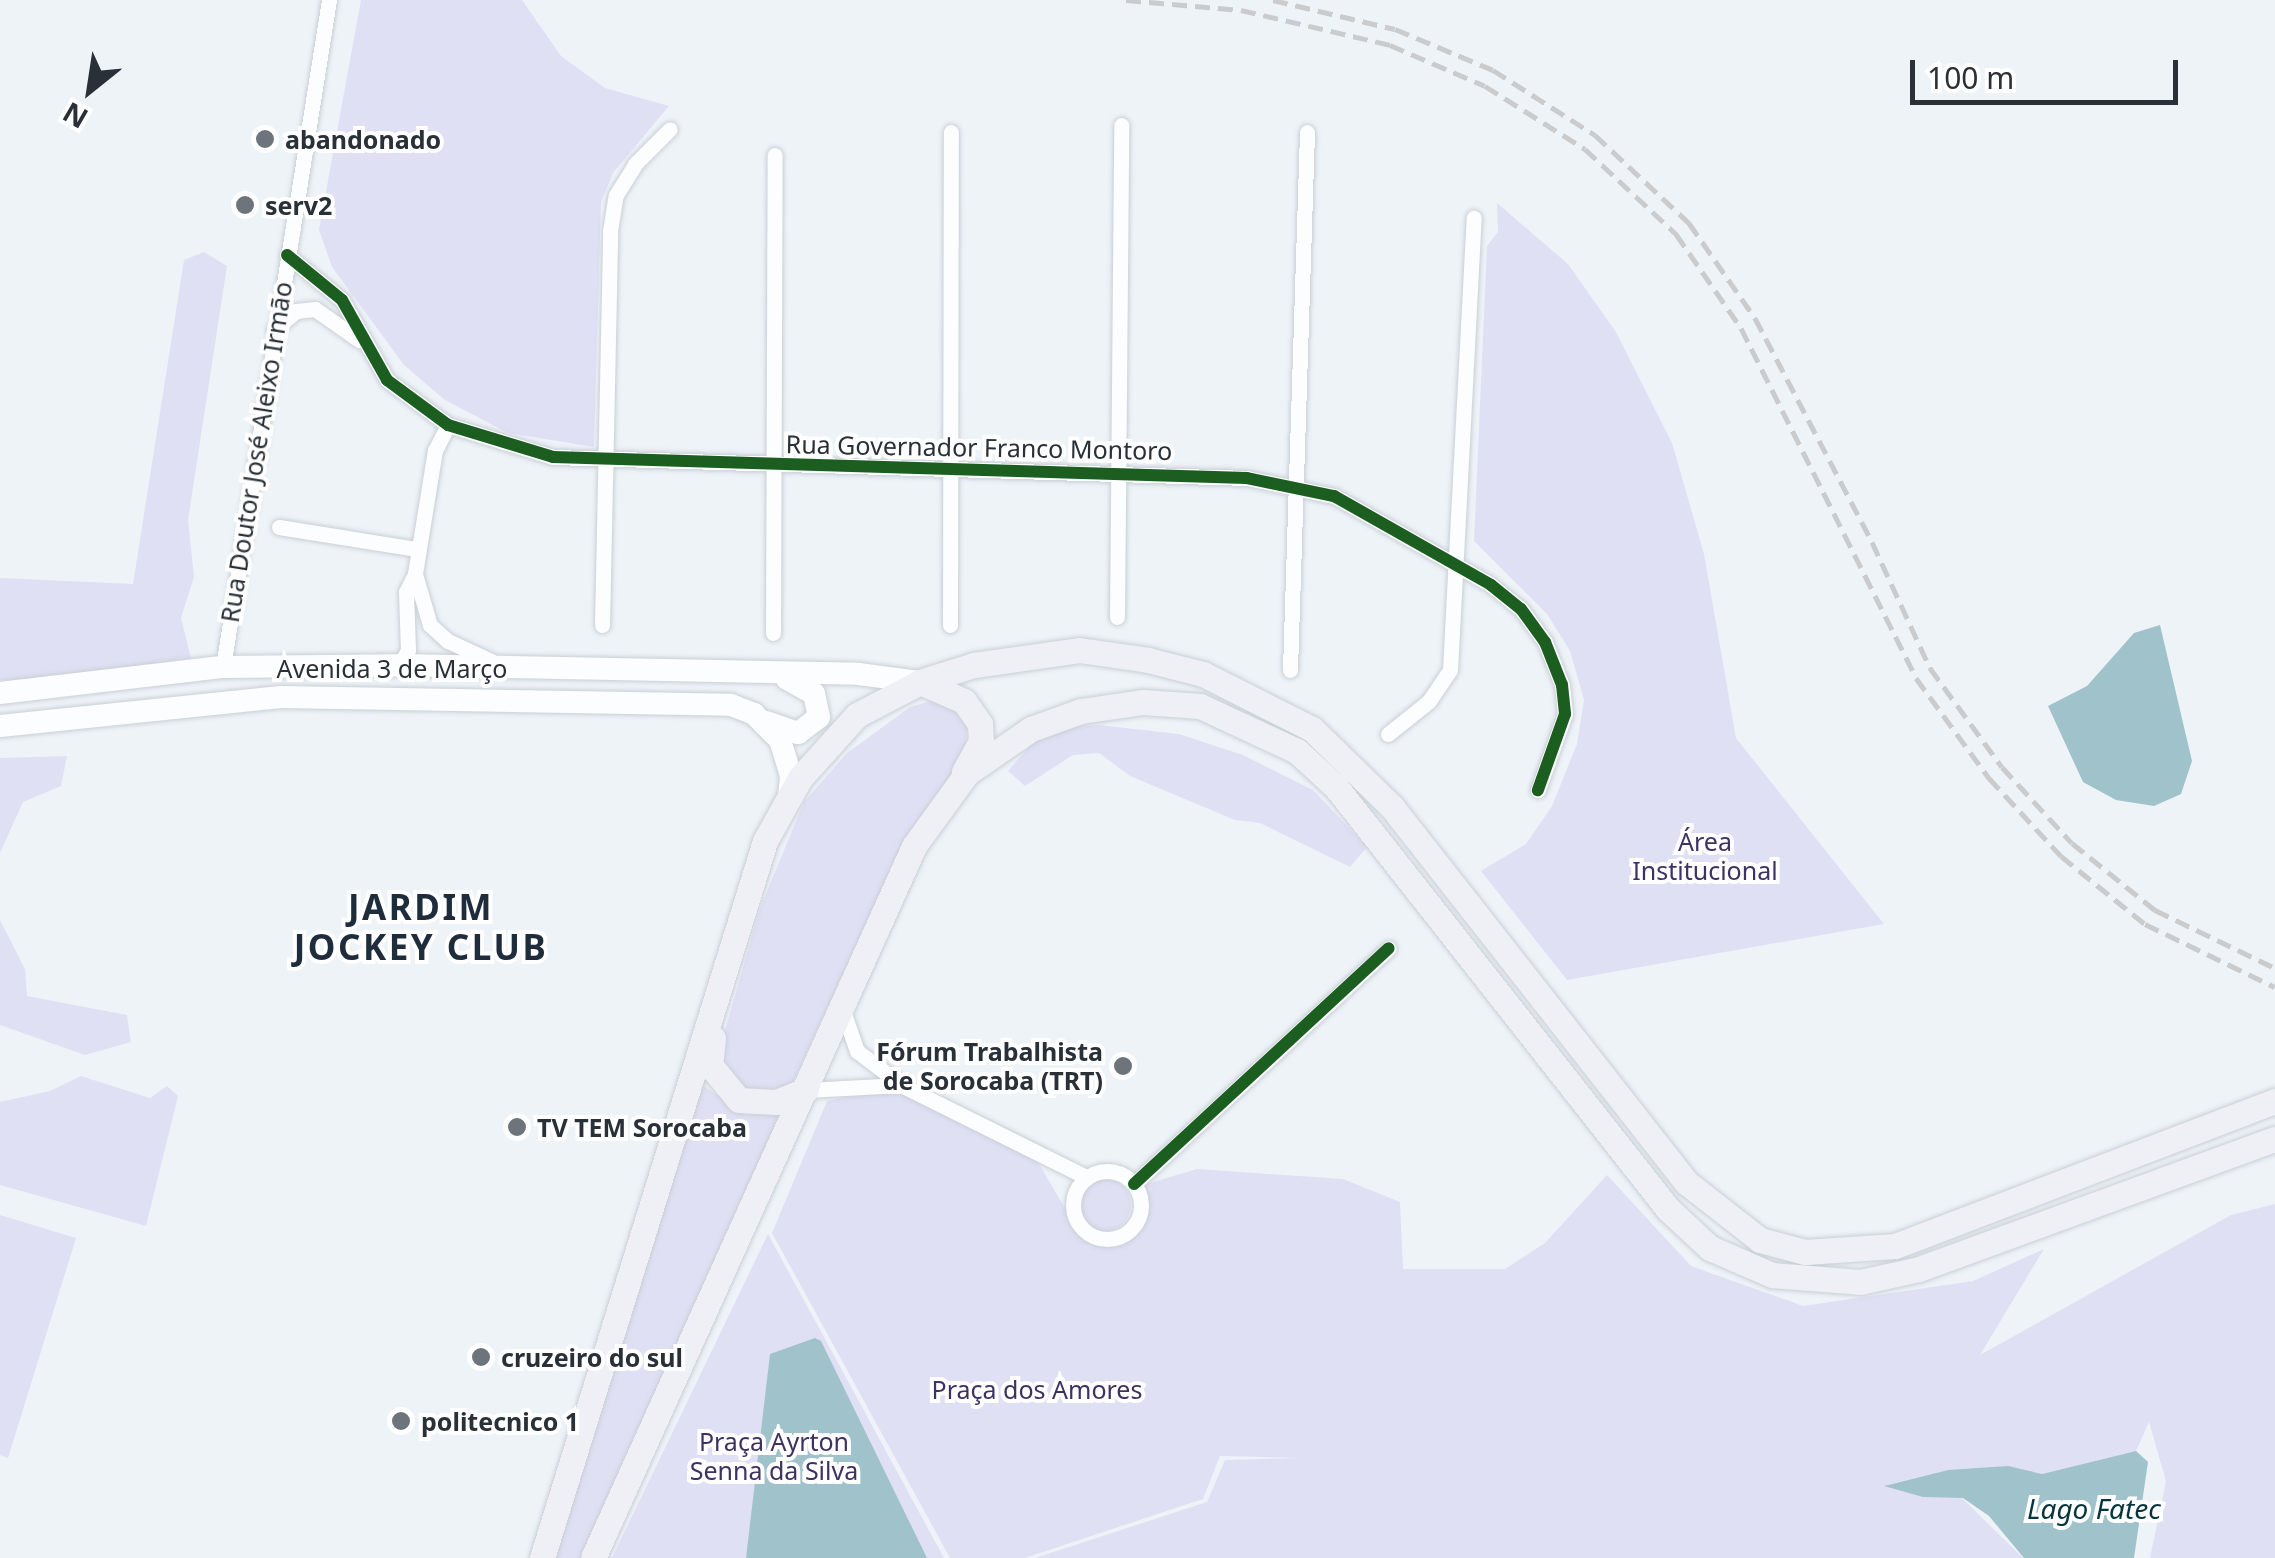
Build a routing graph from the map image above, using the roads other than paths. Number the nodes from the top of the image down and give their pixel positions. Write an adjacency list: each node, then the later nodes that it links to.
1 (329, 0): 8 (street, Rua Doutor José Aleixo Irmão)
2 (1121, 125): 15 (street)
3 (670, 129): 12 (street)
4 (951, 132): 14 (street)
5 (1307, 132): 16 (street)
6 (776, 155): 13 (street)
7 (1474, 218): 19 (street)
8 (287, 255): 9 (street, Rua Doutor José Aleixo Irmão); 10 (street, Rua Governador Franco Montoro)
9 (274, 329): 10 (street, Rua Governador Franco Montoro); 26 (street, Rua Doutor José Aleixo Irmão)
10 (362, 342): 11 (street, Rua Governador Franco Montoro)
11 (448, 425): 12 (street, Rua Governador Franco Montoro); 18 (street)
12 (603, 460): 13 (street, Rua Governador Franco Montoro); 22 (street)
13 (776, 465): 14 (street, Rua Governador Franco Montoro); 24 (street)
14 (946, 468): 15 (street, Rua Governador Franco Montoro); 23 (street)
15 (1121, 473): 16 (street, Rua Governador Franco Montoro); 21 (street)
16 (1296, 483): 19 (street, Rua Governador Franco Montoro); 28 (street)
17 (279, 526): 18 (street)
18 (417, 549): 20 (street)
19 (1457, 564): 34 (street); 35 (street, Rua Governador Franco Montoro)
20 (415, 574): 25 (street); 27 (street)
21 (1117, 617)
22 (602, 625)
23 (950, 625)
24 (773, 634)
25 (400, 665): 26 (main road, Avenida 3 de Março); 27 (main road, Avenida 3 de Março)
26 (222, 668): 31 (main road, Avenida 3 de Março)
27 (514, 668): 29 (main road, Avenida 3 de Março)
28 (1290, 670)
29 (784, 677): 30 (main road, Avenida 3 de Março); 32 (main road, Avenida 3 de Março)
30 (920, 682): 36 (main road); 37 (main road); 43 (main road)
31 (0, 693)
32 (762, 720): 33 (main road, Avenida 3 de Março); 37 (main road)
33 (0, 726)
34 (1388, 734)
35 (1538, 790)
36 (946, 796): 40 (main road); 44 (main road)
37 (788, 798): 39 (main road)
38 (1389, 948): 46 (street)
39 (728, 970): 42 (main road); 47 (main road)
40 (842, 1004): 41 (street); 42 (main road)
41 (903, 1086): 42 (street); 45 (street)
42 (806, 1090): 48 (main road)
43 (2275, 1101)
44 (2275, 1139)
45 (1086, 1177): 46 (street); 46 (street)
46 (1134, 1184)
47 (542, 1558)
48 (594, 1558)

